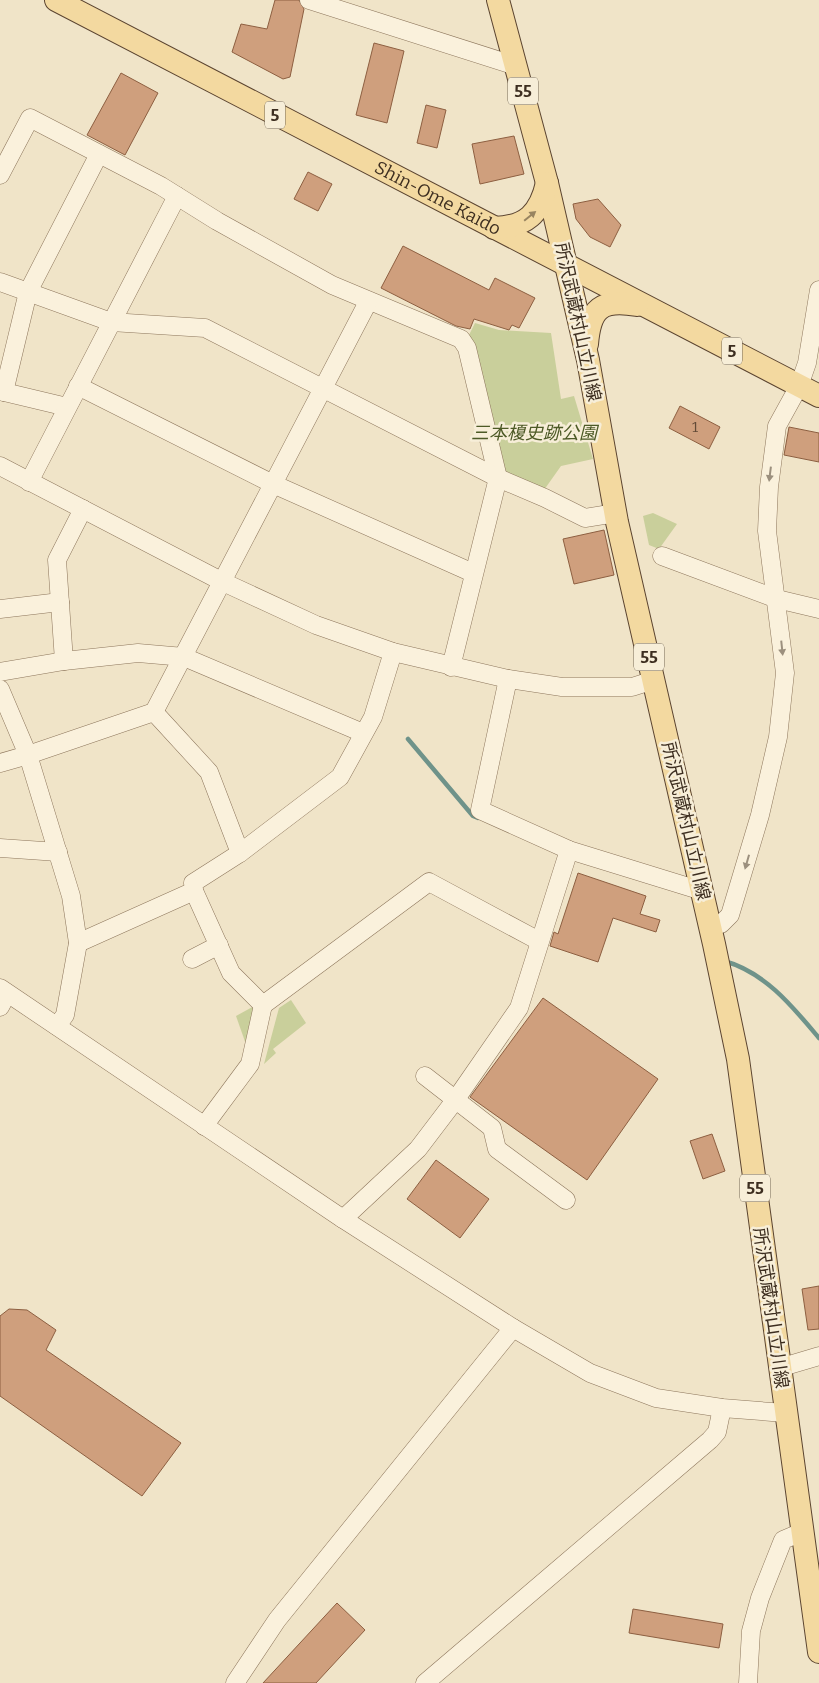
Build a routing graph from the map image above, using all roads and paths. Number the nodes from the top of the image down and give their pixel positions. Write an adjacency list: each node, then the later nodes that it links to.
1 (56, 0): 9 (main road, Shin-Ome Kaido / 5)
2 (309, 0): 4 (street)
3 (498, 0): 4 (main road, 所沢武蔵村山立川線 / 55)
4 (516, 66): 7 (main road, 所沢武蔵村山立川線 / 55)
5 (100, 154): 6 (street); 8 (street); 13 (street)
6 (0, 175)
7 (547, 183): 9 (main road, one-way to 7); 10 (main road, 所沢武蔵村山立川線 / 55)
8 (177, 196): 14 (street); 16 (street)
9 (494, 228): 10 (main road, Shin-Ome Kaido / 5)
10 (566, 265): 15 (main road, Shin-Ome Kaido / 5); 17 (main road, 所沢武蔵村山立川線 / 55)
11 (0, 282): 13 (street)
12 (819, 290): 19 (street)
13 (28, 292): 16 (street); 21 (street)
14 (368, 302): 20 (street); 25 (street)
15 (645, 306): 17 (main road); 19 (main road, Shin-Ome Kaido / 5)
16 (111, 322): 18 (street); 20 (street)
17 (588, 360): 29 (main road, 所沢武蔵村山立川線 / 55)
18 (78, 386): 23 (street); 27 (street)
19 (799, 386): 22 (main road, Shin-Ome Kaido / 5); 33 (street, one-way to 33)
20 (323, 390): 25 (street); 27 (street)
21 (2, 392): 23 (street)
22 (819, 396)
23 (67, 407): 26 (street)
24 (0, 466): 26 (street)
25 (498, 478): 29 (street); 31 (street)
26 (28, 482): 28 (street)
27 (274, 484): 31 (street); 32 (street)
28 (83, 509): 32 (street); 34 (street)
29 (616, 513): 43 (main road, 所沢武蔵村山立川線 / 55)
30 (662, 556): 33 (street)
31 (473, 573): 40 (street)
32 (223, 582): 37 (street); 38 (street)
33 (777, 599): 35 (street); 55 (street, one-way to 55)
34 (60, 602): 36 (street); 39 (street)
35 (819, 609)
36 (0, 610)
37 (393, 652): 40 (street); 46 (street)
38 (184, 657): 39 (street); 45 (street); 46 (street)
39 (64, 662): 41 (street)
40 (451, 667): 42 (street)
41 (0, 672)
42 (508, 679): 43 (street); 50 (street)
43 (654, 680): 54 (main road, 所沢武蔵村山立川線 / 55)
44 (0, 689): 47 (street)
45 (154, 712): 47 (street); 52 (street)
46 (363, 733): 52 (street)
47 (28, 755): 48 (street); 51 (street)
48 (0, 762)
49 (0, 848): 51 (street)
50 (569, 850): 54 (street); 56 (street)
51 (58, 852): 57 (street)
52 (240, 853): 53 (street)
53 (194, 891): 57 (street); 58 (street)
54 (702, 891): 55 (main road, 所沢武蔵村山立川線 / 55)
55 (710, 926): 70 (main road, 所沢武蔵村山立川線 / 55)
56 (539, 940): 61 (street); 64 (street)
57 (78, 943): 62 (street)
58 (219, 945): 59 (street); 61 (street)
59 (192, 959)
60 (2, 996): 62 (street)
61 (263, 1005): 65 (street)
62 (57, 1026): 65 (street)
63 (425, 1076): 64 (street)
64 (456, 1099): 66 (street); 67 (street)
65 (204, 1126): 67 (street)
66 (566, 1200)
67 (343, 1220): 68 (street)
68 (514, 1328): 71 (street); 75 (street)
69 (819, 1356): 70 (street)
70 (779, 1368): 72 (main road, 所沢武蔵村山立川線 / 55)
71 (722, 1408): 72 (street); 76 (street)
72 (785, 1413): 73 (main road, 所沢武蔵村山立川線 / 55)
73 (802, 1532): 74 (main road, 所沢武蔵村山立川線 / 55); 77 (street)
74 (819, 1652)
75 (235, 1683)
76 (427, 1683)
77 (748, 1683)

